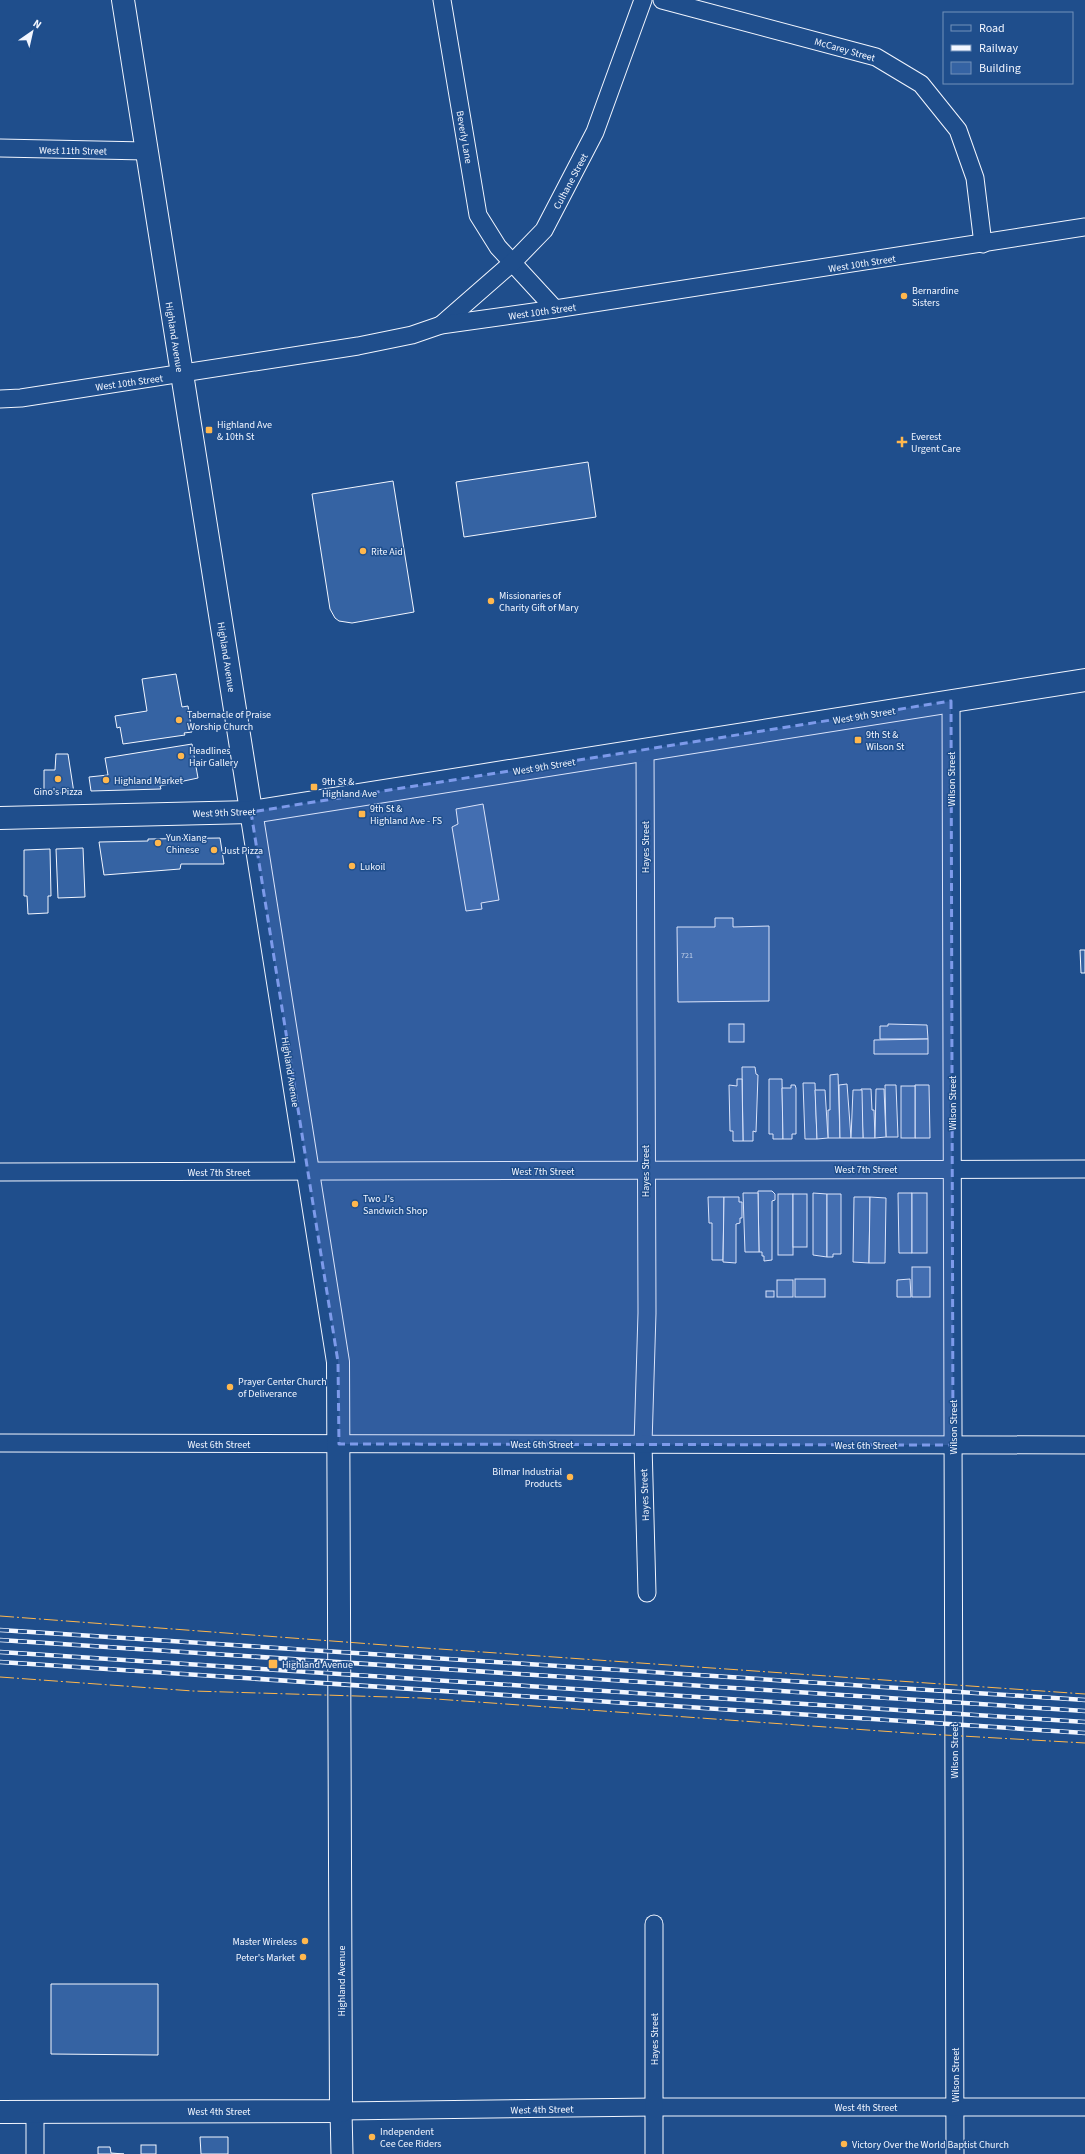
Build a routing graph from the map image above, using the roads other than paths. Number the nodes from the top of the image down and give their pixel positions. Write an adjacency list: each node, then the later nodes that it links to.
1 (123, 0): 6 (main road, Highland Avenue)
2 (442, 0): 9 (street, Beverly Lane)
3 (643, 0): 9 (street, Culhane Street)
4 (662, 0): 8 (street, McCarey Street)
5 (0, 148): 6 (street, West 11th Street)
6 (146, 151): 12 (main road, Highland Avenue)
7 (1085, 227): 8 (street, West 10th Street)
8 (984, 244): 10 (street, West 10th Street)
9 (512, 263): 10 (street, Beverly Lane); 11 (street, Culhane Street)
10 (555, 309): 11 (street, West 10th Street)
11 (441, 324): 12 (street, West 10th Street)
12 (181, 374): 13 (street, West 10th Street); 17 (main road, Highland Avenue)
13 (0, 399)
14 (1085, 680): 15 (main road, West 9th Street)
15 (951, 701): 16 (main road, West 9th Street); 19 (street, Wilson Street)
16 (645, 750): 17 (main road, West 9th Street); 21 (street, Hayes Street)
17 (251, 812): 18 (main road, West 9th Street); 22 (main road, Highland Avenue)
18 (0, 818)
19 (952, 1169): 20 (street, West 7th Street); 21 (street, West 7th Street); 27 (street, Wilson Street)
20 (1085, 1169)
21 (645, 1170): 22 (street, West 7th Street); 26 (street, Hayes Street)
22 (307, 1171): 23 (street, West 7th Street); 25 (main road, Highland Avenue)
23 (0, 1172)
24 (0, 1444): 25 (street, West 6th Street)
25 (339, 1444): 26 (street, West 6th Street); 34 (main road, Highland Avenue)
26 (643, 1444): 27 (street, West 6th Street); 29 (street, Hayes Street)
27 (954, 1445): 28 (street, West 6th Street); 31 (street, Wilson Street)
28 (1085, 1445)
29 (647, 1593)
30 (654, 1924): 33 (street, Hayes Street)
31 (955, 2107): 32 (street, West 4th Street); 33 (street, West 4th Street); 40 (street, Wilson Street)
32 (1085, 2107)
33 (654, 2108): 34 (street, West 4th Street); 39 (street, Hayes Street)
34 (342, 2111): 36 (main road, West 4th Street); 38 (street, Highland Avenue)
35 (0, 2112): 36 (main road, West 4th Street)
36 (35, 2112): 37 (street)
37 (35, 2154)
38 (342, 2154)
39 (654, 2154)
40 (955, 2154)

